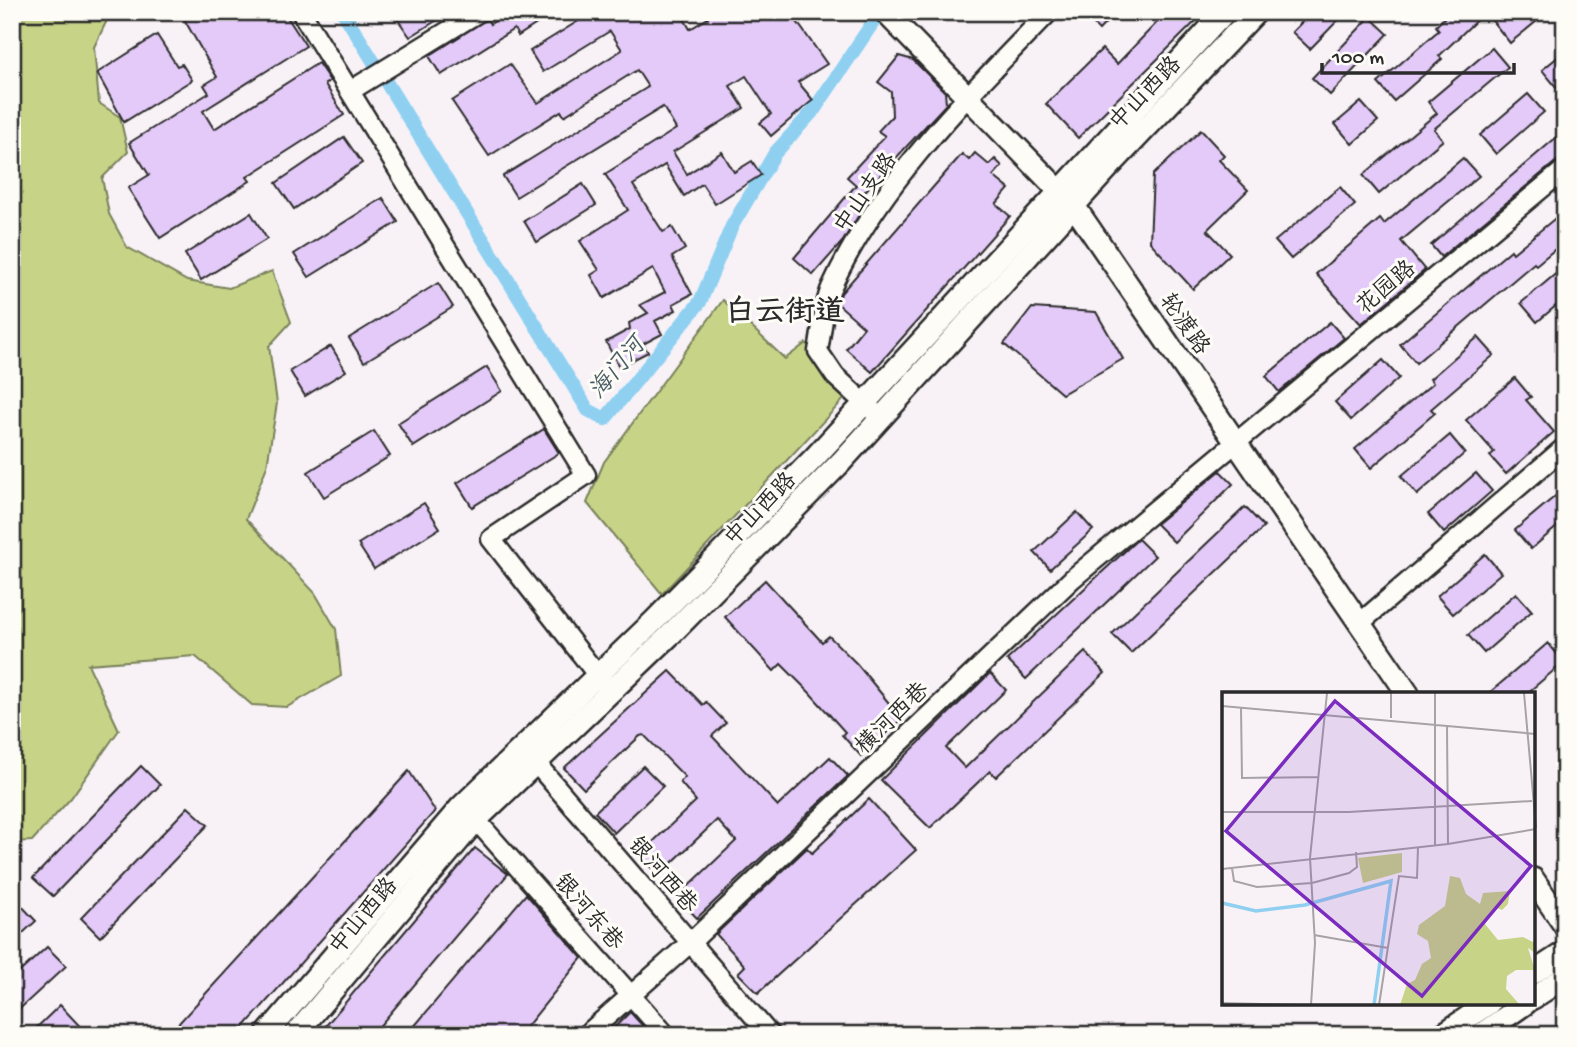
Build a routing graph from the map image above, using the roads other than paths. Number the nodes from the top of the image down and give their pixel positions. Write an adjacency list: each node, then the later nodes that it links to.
1 (301, 12): 7 (street)
2 (480, 12): 7 (street)
3 (885, 12): 8 (main road, 轮渡路)
4 (1049, 12): 8 (street, 中山支路)
5 (1225, 12): 10 (main road, 中山西路)
6 (1256, 12): 10 (main road, 中山西路)
7 (353, 89): 15 (street)
8 (967, 97): 10 (main road, 轮渡路); 11 (street, 中山支路)
9 (1565, 169): 12 (street, 花园路)
10 (1067, 198): 11 (main road, 中山西路); 12 (main road, 轮渡路)
11 (872, 411): 15 (main road, 中山西路)
12 (1236, 441): 14 (main road, 轮渡路); 21 (street, 横河西巷)
13 (1565, 447): 14 (street)
14 (1360, 623): 16 (main road, 轮渡路)
15 (604, 683): 17 (main road, 中山西路)
16 (1407, 692)
17 (528, 754): 18 (main road, 中山西路); 21 (street, 银河西巷); 29 (main road, 中山西路)
18 (476, 820): 25 (street, 银河东巷); 30 (main road, 中山西路)
19 (1535, 882): 20 (main road)
20 (1565, 926)
21 (691, 943): 25 (street, 横河西巷); 33 (street, 银河西巷)
22 (1565, 952): 23 (main road)
23 (1535, 972)
24 (1565, 977): 26 (main road)
25 (631, 994): 31 (street, 横河西巷); 32 (street, 银河东巷)
26 (1535, 997)
27 (1486, 1005): 34 (main road)
28 (1523, 1005): 35 (main road)
29 (266, 1035)
30 (295, 1035)
31 (586, 1035)
32 (666, 1035)
33 (769, 1035)
34 (1442, 1035)
35 (1479, 1035)

